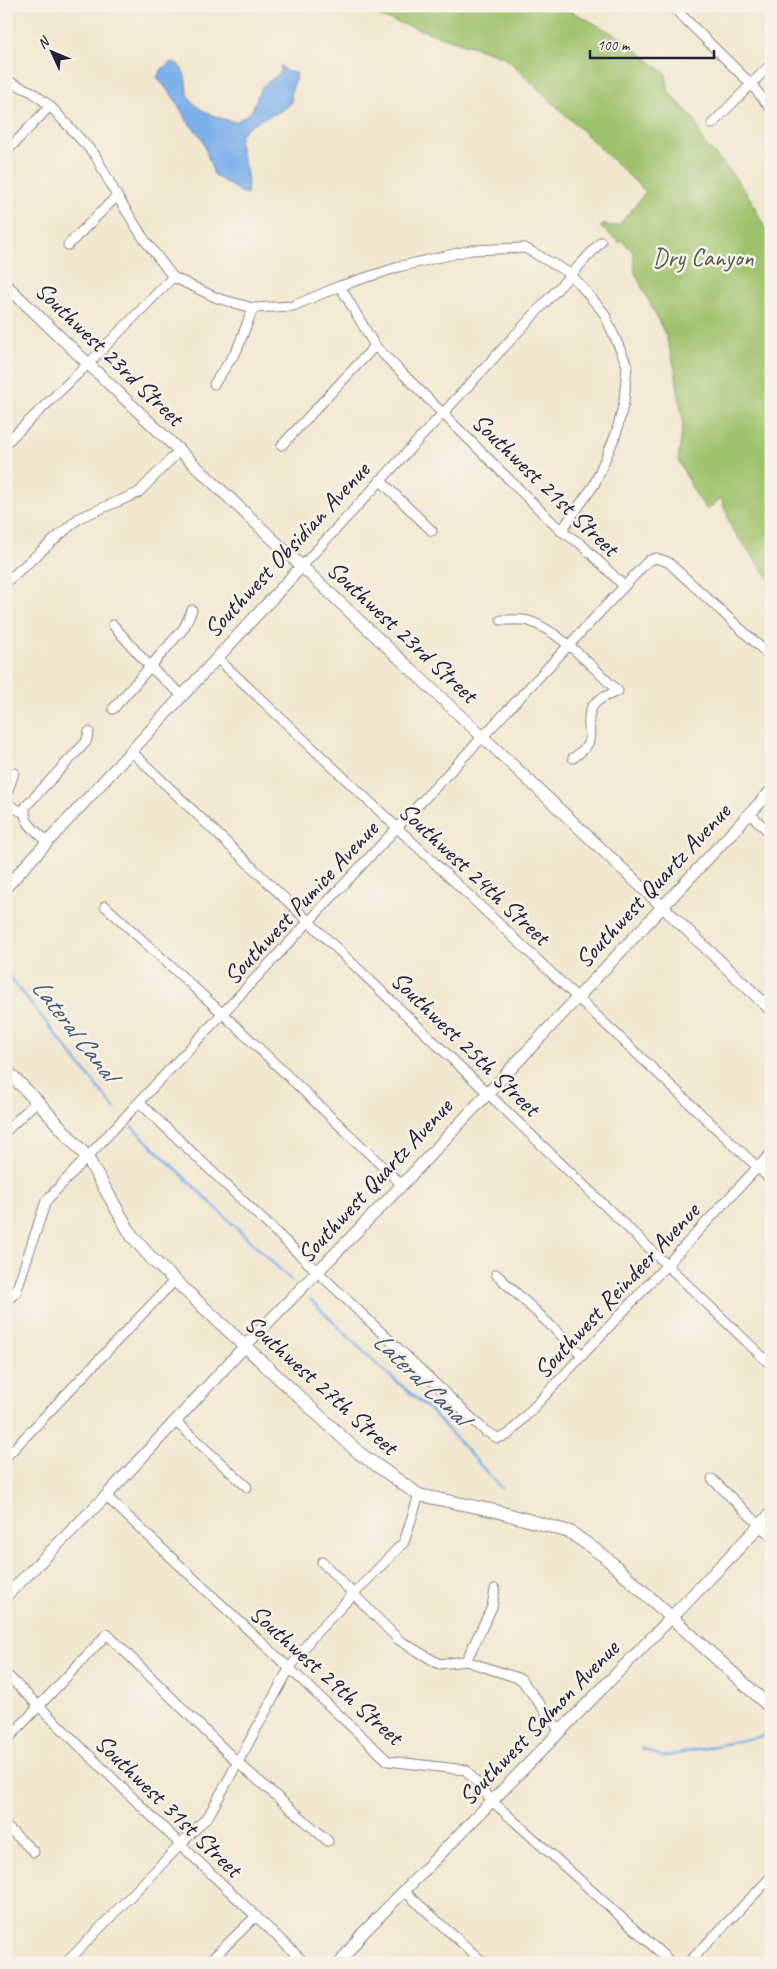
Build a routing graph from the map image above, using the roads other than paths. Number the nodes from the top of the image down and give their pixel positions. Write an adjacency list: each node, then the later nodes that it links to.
1 (672, 6): 4 (street)
2 (771, 64): 4 (street)
3 (6, 80): 5 (street)
4 (751, 84): 6 (street); 7 (street)
5 (50, 106): 8 (street); 9 (street)
6 (771, 109)
7 (712, 124)
8 (6, 152)
9 (117, 196): 11 (street); 13 (street)
10 (601, 242): 12 (street, Southwest Obsidian Avenue)
11 (68, 244)
12 (572, 274): 15 (street); 20 (street, Southwest Obsidian Avenue); 26 (street)
13 (173, 277): 16 (street); 18 (street)
14 (6, 285): 18 (street, Southwest 23rd Street)
15 (340, 286): 16 (street); 17 (street, Southwest 21st Street)
16 (253, 308): 19 (street)
17 (375, 346): 20 (street, Southwest 21st Street); 22 (street)
18 (88, 364): 21 (street); 23 (street, Southwest 23rd Street)
19 (214, 384)
20 (441, 411): 24 (street, Southwest Obsidian Avenue); 26 (street, Southwest 21st Street)
21 (6, 443)
22 (282, 445)
23 (179, 451): 27 (street, Southwest 23rd Street); 28 (street)
24 (380, 480): 25 (street); 27 (street, Southwest Obsidian Avenue)
25 (432, 531)
26 (562, 531): 29 (street, Southwest 21st Street)
27 (301, 567): 35 (street, Southwest Obsidian Avenue); 40 (street, Southwest 23rd Street)
28 (6, 582)
29 (624, 586): 33 (street, Southwest Pumice Avenue); 34 (street, Southwest Pumice Avenue)
30 (192, 610): 36 (street)
31 (501, 620): 33 (street)
32 (113, 625): 36 (street)
33 (568, 646): 40 (street, Southwest Pumice Avenue); 42 (street)
34 (771, 657)
35 (217, 658): 37 (street, Southwest Obsidian Avenue); 48 (street, Southwest 24th Street)
36 (151, 668): 37 (street); 38 (street)
37 (182, 695): 41 (street, Southwest Obsidian Avenue)
38 (113, 709)
39 (90, 732): 46 (street)
40 (484, 736): 48 (street, Southwest Pumice Avenue); 53 (street, Southwest 23rd Street)
41 (132, 752): 50 (street, Southwest Obsidian Avenue); 54 (street, Southwest 25th Street)
42 (573, 758)
43 (14, 773): 45 (street)
44 (771, 792): 47 (street, Southwest Quartz Avenue)
45 (6, 797): 46 (street)
46 (24, 813): 50 (street)
47 (750, 814): 49 (street); 53 (street, Southwest Quartz Avenue)
48 (397, 828): 54 (street, Southwest Pumice Avenue); 55 (street, Southwest 24th Street)
49 (771, 834)
50 (48, 842): 51 (street, Southwest Obsidian Avenue)
51 (8, 882)
52 (105, 906): 57 (street)
53 (663, 906): 55 (street, Southwest Quartz Avenue); 56 (street, Southwest 23rd Street)
54 (310, 921): 57 (street, Southwest Pumice Avenue); 59 (street, Southwest 25th Street)
55 (578, 997): 59 (street, Southwest Quartz Avenue); 65 (street, Southwest 24th Street)
56 (771, 1010)
57 (222, 1013): 61 (street, Southwest Pumice Avenue); 67 (street)
58 (6, 1070): 60 (main road, Southwest 27th Street)
59 (488, 1093): 67 (street, Southwest Quartz Avenue); 68 (street, Southwest 25th Street)
60 (37, 1100): 62 (street); 64 (main road, Southwest 27th Street)
61 (139, 1102): 64 (street, Southwest Pumice Avenue); 69 (street)
62 (6, 1131)
63 (771, 1153): 65 (street, Southwest Reindeer Avenue)
64 (87, 1157): 71 (main road, Southwest 27th Street); 72 (street, Southwest Pumice Avenue)
65 (758, 1167): 66 (street, Southwest 24th Street); 68 (street, Southwest Reindeer Avenue)
66 (771, 1180)
67 (402, 1185): 69 (street, Southwest Quartz Avenue)
68 (668, 1265): 74 (street, Southwest Reindeer Avenue); 75 (street, Southwest 25th Street)
69 (320, 1272): 73 (street, Southwest Quartz Avenue); 74 (street, Southwest Reindeer Avenue)
70 (496, 1274): 74 (street)
71 (175, 1280): 73 (main road, Southwest 27th Street); 77 (street)
72 (6, 1302)
73 (245, 1346): 76 (street, Southwest Quartz Avenue); 80 (main road, Southwest 27th Street)
74 (582, 1355)
75 (771, 1365)
76 (176, 1422): 79 (street); 81 (street, Southwest Quartz Avenue)
77 (6, 1457)
78 (712, 1479): 83 (street)
79 (247, 1487)
80 (420, 1495): 87 (street); 89 (main road, Southwest 27th Street)
81 (106, 1496): 88 (street, Southwest Quartz Avenue); 91 (street, Southwest 29th Street)
82 (771, 1514): 83 (main road, Southwest Salmon Avenue)
83 (760, 1526): 84 (street); 89 (main road, Southwest Salmon Avenue)
84 (771, 1536)
85 (322, 1562): 87 (street)
86 (494, 1588): 90 (street)
87 (353, 1595): 90 (street); 91 (street)
88 (6, 1596)
89 (671, 1618): 94 (main road, Southwest 27th Street); 95 (street, Southwest Salmon Avenue)
90 (466, 1661): 95 (street)
91 (289, 1669): 97 (street); 98 (street, Southwest 29th Street)
92 (6, 1674): 93 (street, Southwest 31st Street)
93 (39, 1707): 96 (street); 97 (street); 101 (street, Southwest 31st Street)
94 (771, 1708)
95 (560, 1731): 98 (street, Southwest Salmon Avenue)
96 (6, 1742)
97 (237, 1762): 100 (street); 101 (street)
98 (492, 1801): 104 (street, Southwest Salmon Avenue); 111 (street, Southwest 29th Street)
99 (6, 1826): 102 (street)
100 (328, 1841)
101 (180, 1844): 105 (street, Southwest 31st Street); 106 (street)
102 (34, 1852)
103 (771, 1877): 112 (street)
104 (404, 1891): 109 (street, Southwest Salmon Avenue); 110 (street)
105 (256, 1916): 107 (street); 108 (street, Southwest 31st Street)
106 (66, 1963)
107 (208, 1963)
108 (305, 1963)
109 (340, 1963)
110 (484, 1963)
111 (672, 1963)
112 (688, 1963)

